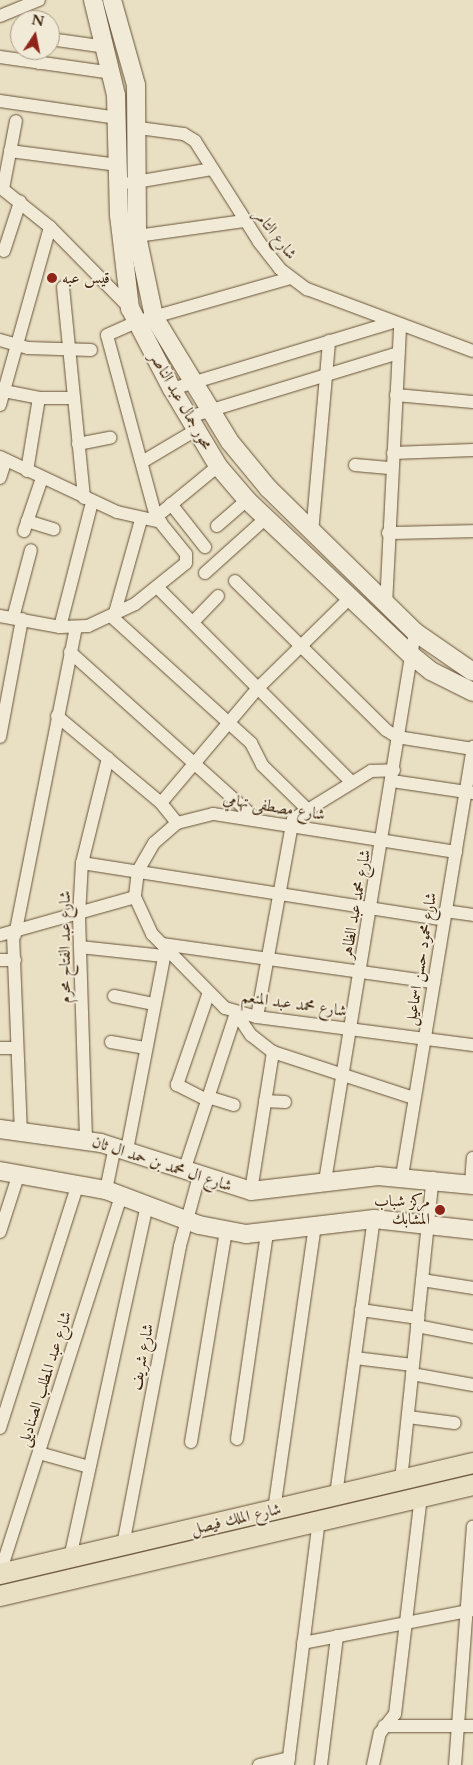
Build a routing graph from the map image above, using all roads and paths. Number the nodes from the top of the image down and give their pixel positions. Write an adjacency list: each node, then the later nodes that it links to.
1 (39, 0): 4 (street)
2 (93, 0): 6 (street, محور جمال عبد الناصر)
3 (112, 0): 12 (street, محور جمال عبد الناصر)
4 (3, 13)
5 (60, 40): 6 (street)
6 (106, 47): 8 (street, محور جمال عبد الناصر)
7 (57, 60): 8 (street)
8 (113, 73): 10 (street, محور جمال عبد الناصر)
9 (0, 100): 10 (street)
10 (118, 118): 14 (street, محور جمال عبد الناصر)
11 (16, 121): 13 (street)
12 (139, 128): 15 (street, شارع التامر); 16 (street, محور جمال عبد الناصر)
13 (10, 151): 14 (street); 18 (street)
14 (118, 165): 17 (street, محور جمال عبد الناصر)
15 (212, 169): 16 (street); 20 (street, شارع التامر)
16 (138, 182): 17 (street); 22 (street, محور جمال عبد الناصر)
17 (118, 185): 26 (street, محور جمال عبد الناصر)
18 (1, 188): 19 (street)
19 (20, 202): 21 (street); 23 (street)
20 (244, 221): 22 (street); 24 (street, شارع التامر)
21 (50, 227): 26 (street); 31 (street)
22 (136, 236): 27 (street, محور جمال عبد الناصر)
23 (4, 251)
24 (290, 278): 27 (street); 28 (street, شارع التامر)
25 (62, 287): 32 (street)
26 (133, 315): 27 (street); 38 (street, محور جمال عبد الناصر); 52 (street)
27 (154, 317): 37 (street, محور جمال عبد الناصر)
28 (395, 324): 30 (street); 34 (street, شارع التامر); 35 (street)
29 (0, 340): 31 (street)
30 (329, 341): 36 (street); 37 (street)
31 (16, 346): 32 (street); 39 (street)
32 (69, 350): 33 (street); 42 (street)
33 (91, 350)
34 (473, 350)
35 (398, 353): 36 (street); 40 (street)
36 (327, 375): 45 (street); 68 (street)
37 (193, 383): 38 (street); 45 (street, محور جمال عبد الناصر)
38 (172, 389): 46 (street, محور جمال عبد الناصر)
39 (4, 391): 41 (street); 44 (street)
40 (396, 395): 43 (street); 50 (street)
41 (39, 398): 42 (street); 56 (street)
42 (74, 398): 48 (street)
43 (473, 402)
44 (0, 405)
45 (211, 411): 46 (street); 68 (street, محور جمال عبد الناصر)
46 (192, 424): 52 (street); 54 (street, محور جمال عبد الناصر)
47 (110, 438): 48 (street)
48 (78, 444): 59 (street)
49 (473, 450): 50 (street)
50 (393, 453): 55 (street)
51 (3, 459): 56 (street); 57 (street)
52 (142, 462): 63 (street)
53 (355, 465): 55 (street)
54 (218, 466): 60 (street, محور جمال عبد الناصر); 61 (street)
55 (392, 468): 69 (street)
56 (27, 471): 58 (street)
57 (0, 478)
58 (42, 478): 59 (street); 66 (street)
59 (88, 500): 64 (street); 83 (street)
60 (247, 500): 62 (street, محور جمال عبد الناصر); 65 (street)
61 (171, 504): 63 (street); 70 (street)
62 (266, 518): 71 (street, محور جمال عبد الناصر); 73 (street)
63 (159, 519): 64 (street); 75 (street)
64 (141, 520): 80 (street)
65 (217, 526)
66 (54, 529)
67 (473, 531): 69 (street)
68 (312, 533): 71 (street); 78 (street, محور جمال عبد الناصر)
69 (388, 533): 78 (street)
70 (205, 547)
71 (296, 548): 77 (street, محور جمال عبد الناصر)
72 (31, 550): 81 (street)
73 (205, 573)
74 (235, 581): 86 (street)
75 (158, 588): 80 (street); 82 (street)
76 (218, 596): 82 (street)
77 (350, 598): 86 (street); 88 (street, محور جمال عبد الناصر)
78 (386, 605): 85 (street, محور جمال عبد الناصر)
79 (0, 616): 81 (street)
80 (113, 616): 84 (street); 93 (street)
81 (18, 618): 83 (street); 94 (street)
82 (193, 622): 90 (street)
83 (60, 626): 84 (street)
84 (76, 627): 87 (street)
85 (415, 632): 88 (street, شارع محمد عبد الظاهر); 89 (street, محور جمال عبد الناصر)
86 (300, 646): 90 (street); 95 (street)
87 (70, 652): 92 (street); 98 (street)
88 (410, 654): 91 (street, محور جمال عبد الناصر); 95 (street, شارع محمد عبد الظاهر)
89 (473, 672)
90 (258, 688): 93 (street); 100 (street)
91 (473, 692)
92 (56, 716): 97 (street); 118 (street)
93 (227, 722): 98 (street); 103 (street)
94 (0, 737)
95 (397, 737): 96 (street); 99 (street, شارع محمد عبد الظاهر)
96 (473, 752): 101 (street, شارع محمود حسن اسماعيل)
97 (108, 758): 102 (street); 109 (street, شارع عبد الفتاح محرم)
98 (193, 762): 102 (street); 104 (street)
99 (393, 775): 100 (street); 101 (street); 107 (street, شارع محمد عبد الظاهر)
100 (351, 782): 103 (street)
101 (469, 792): 108 (street, شارع محمود حسن اسماعيل)
102 (161, 803): 105 (street)
103 (307, 808): 106 (street)
104 (257, 820): 105 (street, شارع مصطفى تهامي); 106 (street, شارع مصطفى تهامي)
105 (177, 823): 110 (street, شارع مصطفى تهامي)
106 (291, 827): 107 (street, شارع مصطفى تهامي); 111 (street)
107 (383, 841): 108 (street, شارع مصطفى تهامي); 113 (street, شارع محمد عبد الظاهر)
108 (456, 852): 116 (street, شارع محمود حسن اسماعيل)
109 (82, 863): 110 (street); 115 (street, شارع عبد الفتاح محرم)
110 (138, 871): 111 (street); 112 (street, شارع مصطفى تهامي)
111 (279, 894): 113 (street); 121 (street)
112 (135, 897): 115 (street); 120 (street, شارع محمد عبد المنعم)
113 (371, 910): 116 (street); 124 (street, شارع محمد عبد الظاهر)
114 (473, 915): 116 (street)
115 (79, 916): 118 (street); 119 (street, شارع عبد الفتاح محرم)
116 (445, 916): 125 (street, شارع محمود حسن اسماعيل)
117 (0, 935): 118 (street)
118 (14, 935): 123 (street)
119 (80, 947): 120 (street); 147 (street, شارع عبد الفتاح محرم)
120 (164, 949): 121 (street); 126 (street, شارع محمد عبد المنعم); 128 (street, شارع عبد المطلب الصناديلى)
121 (268, 959): 124 (street); 130 (street)
122 (0, 960): 123 (street)
123 (15, 960): 136 (street)
124 (360, 972): 125 (street); 131 (street, شارع محمد عبد الظاهر)
125 (434, 982): 132 (street, شارع محمود حسن اسماعيل)
126 (208, 995): 129 (street, شارع محمد عبد المنعم); 140 (street)
127 (114, 996): 128 (street)
128 (154, 1004): 137 (street, شارع عبد المطلب الصناديلى)
129 (236, 1013): 130 (street, شارع محمد عبد المنعم); 138 (street); 140 (street, شارع شريف)
130 (257, 1017): 131 (street, شارع محمد عبد المنعم)
131 (350, 1029): 132 (street, شارع محمد عبد المنعم); 139 (street, شارع محمد عبد الظاهر)
132 (425, 1039): 134 (street, شارع محمد عبد المنعم); 141 (street, شارع محمود حسن اسماعيل)
133 (111, 1042): 137 (street)
134 (473, 1045)
135 (0, 1048): 136 (street)
136 (17, 1048): 146 (street)
137 (144, 1048): 148 (street, شارع عبد المطلب الصناديلى)
138 (273, 1052): 139 (street); 142 (street)
139 (342, 1073): 141 (street); 155 (street, شارع محمد عبد الظاهر)
140 (207, 1098): 144 (street); 152 (street, شارع شريف)
141 (414, 1098): 153 (street, شارع محمود حسن اسماعيل)
142 (266, 1101): 143 (street); 158 (street)
143 (285, 1102)
144 (234, 1105)
145 (0, 1129): 146 (street, شارع ال محمد بن حمد ال ثان)
146 (21, 1131): 147 (street, شارع ال محمد بن حمد ال ثان)
147 (86, 1139): 148 (street, شارع ال محمد بن حمد ال ثان)
148 (121, 1148): 152 (street, شارع ال محمد بن حمد ال ثان); 159 (street, شارع عبد المطلب الصناديلى)
149 (473, 1158): 157 (street)
150 (0, 1171): 151 (street)
151 (19, 1173): 156 (street); 167 (street)
152 (191, 1173): 158 (street, شارع ال محمد بن حمد ال ثان); 162 (street, شارع شريف)
153 (402, 1176): 154 (street, شارع ال محمد بن حمد ال ثان); 155 (street, شارع ال محمد بن حمد ال ثان)
154 (433, 1178): 157 (street, شارع ال محمد بن حمد ال ثان); 163 (street)
155 (325, 1181): 158 (street, شارع ال محمد بن حمد ال ثان)
156 (78, 1183): 159 (street); 179 (street)
157 (472, 1185)
158 (251, 1191)
159 (114, 1192): 160 (street); 182 (street, شارع عبد المطلب الصناديلى)
160 (147, 1204): 162 (street); 184 (street)
161 (374, 1219): 163 (street); 164 (street); 171 (street)
162 (186, 1221): 166 (street); 193 (street, شارع شريف)
163 (428, 1223): 165 (street); 169 (street)
164 (315, 1226): 168 (street); 189 (street)
165 (473, 1230)
166 (226, 1231): 168 (street); 181 (street)
167 (0, 1232)
168 (267, 1234): 180 (street)
169 (422, 1280): 170 (street); 172 (street)
170 (473, 1288)
171 (362, 1310): 172 (street); 174 (street)
172 (418, 1322): 173 (street); 175 (street)
173 (473, 1337)
174 (355, 1358): 175 (street); 187 (street)
175 (413, 1370): 176 (street); 177 (street)
176 (473, 1385)
177 (408, 1417): 178 (street); 185 (street)
178 (455, 1423)
179 (0, 1428)
180 (237, 1439)
181 (191, 1442)
182 (39, 1453): 184 (street); 197 (street, شارع عبد المطلب الصناديلى)
183 (473, 1463): 185 (main road, شارع الملك فيصل)
184 (89, 1467): 195 (street)
185 (401, 1480): 187 (main road, شارع الملك فيصل)
186 (473, 1485): 188 (main road, شارع الملك فيصل)
187 (336, 1495): 189 (main road, شارع الملك فيصل)
188 (421, 1497): 190 (main road, شارع الملك فيصل); 200 (street)
189 (274, 1510): 192 (main road, شارع الملك فيصل)
190 (319, 1521): 194 (main road, شارع الملك فيصل); 202 (street)
191 (473, 1527): 199 (street)
192 (174, 1533): 193 (main road, شارع الملك فيصل); 194 (main road)
193 (132, 1543): 195 (main road, شارع الملك فيصل); 196 (main road)
194 (184, 1553): 196 (main road, شارع الملك فيصل)
195 (70, 1558): 197 (main road, شارع الملك فيصل)
196 (149, 1561): 198 (main road, شارع الملك فيصل)
197 (0, 1574)
198 (0, 1596)
199 (470, 1610): 200 (street); 203 (street)
200 (406, 1622): 201 (street); 204 (street)
201 (337, 1636): 202 (street); 208 (street)
202 (304, 1643): 206 (street)
203 (457, 1724): 204 (street); 205 (street); 210 (street)
204 (384, 1726): 209 (street)
205 (473, 1726)
206 (288, 1761): 207 (street)
207 (259, 1765)
208 (321, 1765)
209 (373, 1765)
210 (454, 1765)

